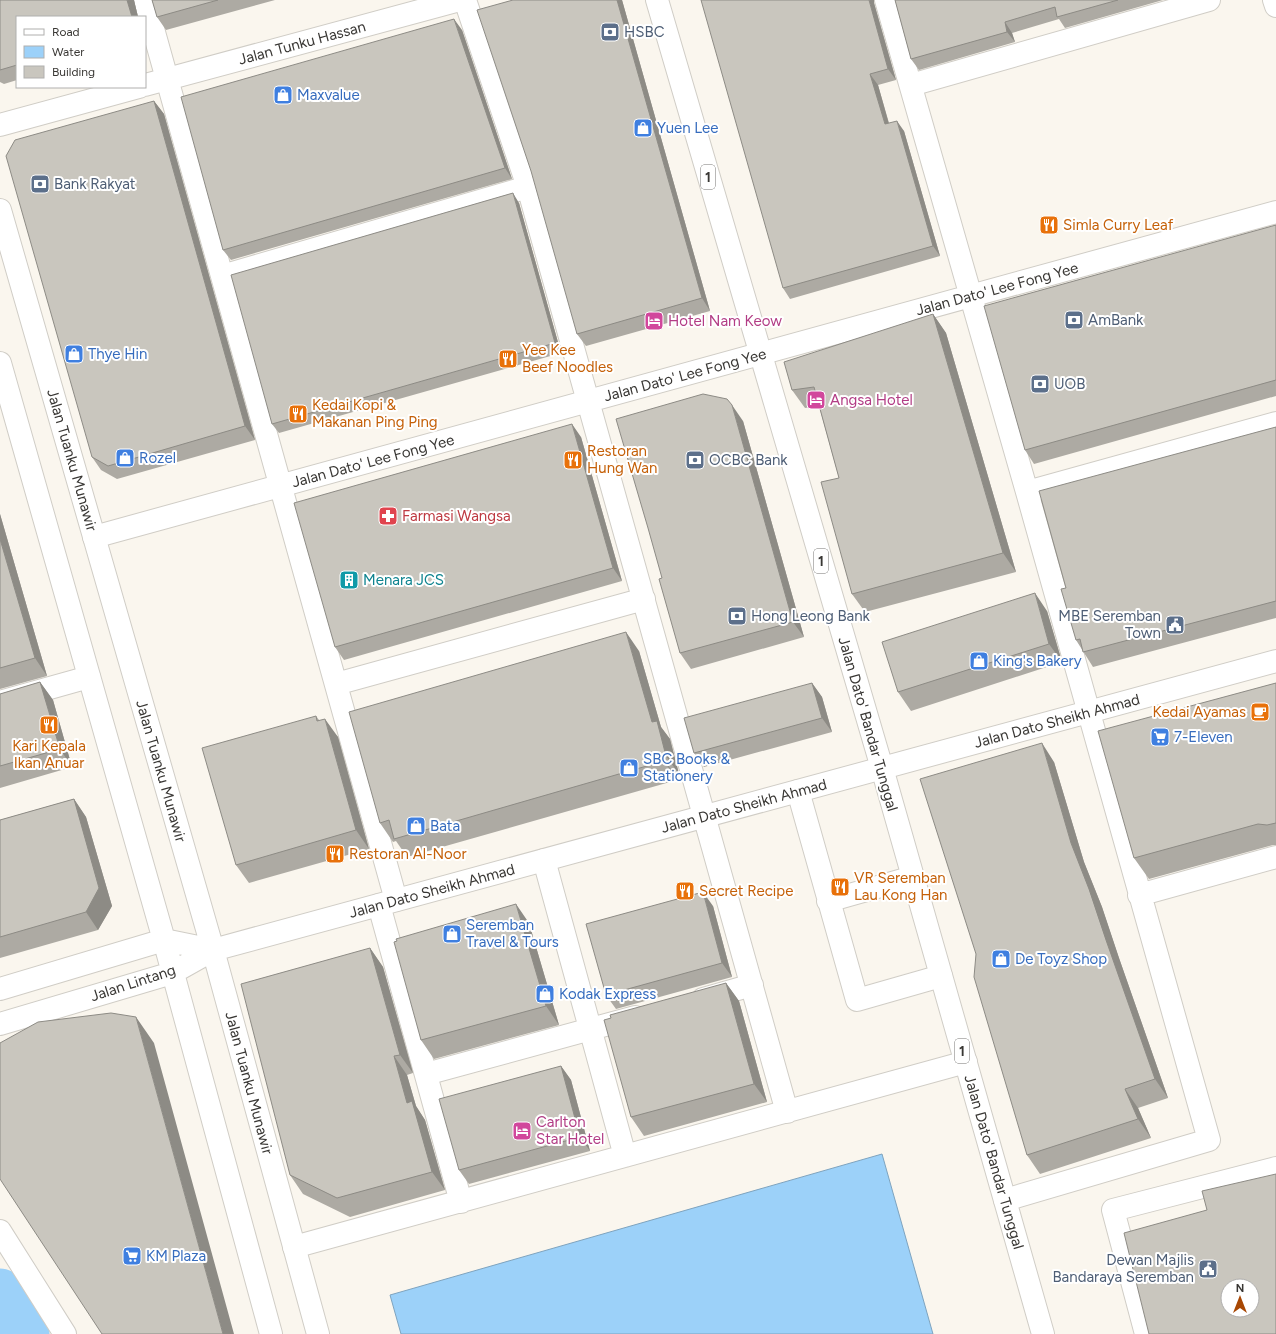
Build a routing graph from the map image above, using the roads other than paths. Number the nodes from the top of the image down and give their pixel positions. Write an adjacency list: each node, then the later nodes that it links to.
1 (145, 0): 9 (main road)
2 (460, 0): 9 (main road, Jalan Tunku Hassan)
3 (465, 0): 14 (main road)
4 (657, 0): 19 (main road, Jalan Dato' Bandar Tunggal / 1)
5 (886, 0): 10 (main road)
6 (1210, 0): 10 (main road)
7 (1274, 0): 8 (main road)
8 (1276, 6)
9 (167, 79): 11 (main road, Jalan Tunku Hassan); 17 (main road)
10 (911, 84): 18 (main road)
11 (146, 85)
12 (135, 88): 13 (main road)
13 (0, 125)
14 (528, 187): 17 (main road); 21 (main road)
15 (0, 210): 25 (main road, Jalan Tuanku Munawir)
16 (1276, 212): 18 (main road, Jalan Dato' Lee Fong Yee)
17 (222, 276): 23 (main road)
18 (971, 296): 19 (main road, Jalan Dato' Lee Fong Yee); 24 (main road)
19 (760, 354): 21 (main road, Jalan Dato' Lee Fong Yee); 32 (main road, Jalan Dato' Bandar Tunggal / 1)
20 (0, 364): 28 (main road)
21 (589, 401): 23 (main road, Jalan Dato' Lee Fong Yee); 26 (main road)
22 (1276, 423): 24 (main road)
23 (281, 486): 25 (main road, Jalan Dato' Lee Fong Yee); 29 (main road)
24 (1027, 492): 31 (main road)
25 (94, 537): 42 (main road, Jalan Tuanku Munawir)
26 (644, 599): 29 (main road); 34 (main road)
27 (1276, 661): 31 (main road, Jalan Dato Sheikh Ahmad)
28 (89, 677): 30 (main road); 41 (main road)
29 (336, 684): 40 (main road)
30 (0, 702)
31 (1089, 712): 32 (main road, Jalan Dato Sheikh Ahmad); 38 (main road)
32 (882, 768): 33 (main road, Jalan Dato Sheikh Ahmad); 37 (main road, Jalan Dato' Bandar Tunggal / 1)
33 (798, 791): 34 (main road, Jalan Dato Sheikh Ahmad); 39 (main road)
34 (705, 817): 36 (main road, Jalan Dato Sheikh Ahmad); 45 (main road)
35 (1276, 857): 38 (main road)
36 (544, 860): 40 (main road, Jalan Dato Sheikh Ahmad); 50 (main road)
37 (912, 877): 39 (main road); 44 (main road, Jalan Dato' Bandar Tunggal / 1)
38 (1140, 895): 56 (main road)
39 (828, 901): 44 (main road)
40 (388, 903): 42 (main road, Jalan Dato Sheikh Ahmad); 52 (main road)
41 (164, 940): 42 (main road, Jalan Lintang); 43 (main road); 46 (main road, Jalan Lintang)
42 (213, 950): 43 (main road, Jalan Lintang); 59 (main road, Jalan Tuanku Munawir)
43 (172, 973): 49 (main road, Jalan Lintang); 61 (main road)
44 (941, 976): 51 (main road, Jalan Dato' Bandar Tunggal / 1)
45 (752, 985): 47 (main road); 53 (main road)
46 (0, 990)
47 (682, 1004)
48 (652, 1012): 50 (main road)
49 (0, 1024)
50 (590, 1029): 52 (main road); 54 (main road)
51 (966, 1062): 53 (main road); 56 (main road, Jalan Dato' Bandar Tunggal / 1)
52 (426, 1074): 57 (main road)
53 (787, 1112): 54 (main road)
54 (625, 1156): 57 (main road)
55 (1276, 1168): 64 (main road)
56 (1005, 1200): 63 (main road, Jalan Dato' Bandar Tunggal / 1)
57 (461, 1202): 59 (main road)
58 (0, 1231): 60 (main road)
59 (294, 1247): 62 (main road, Jalan Tuanku Munawir)
60 (65, 1334)
61 (272, 1334)
62 (318, 1334)
63 (1043, 1334)
64 (1146, 1334)

